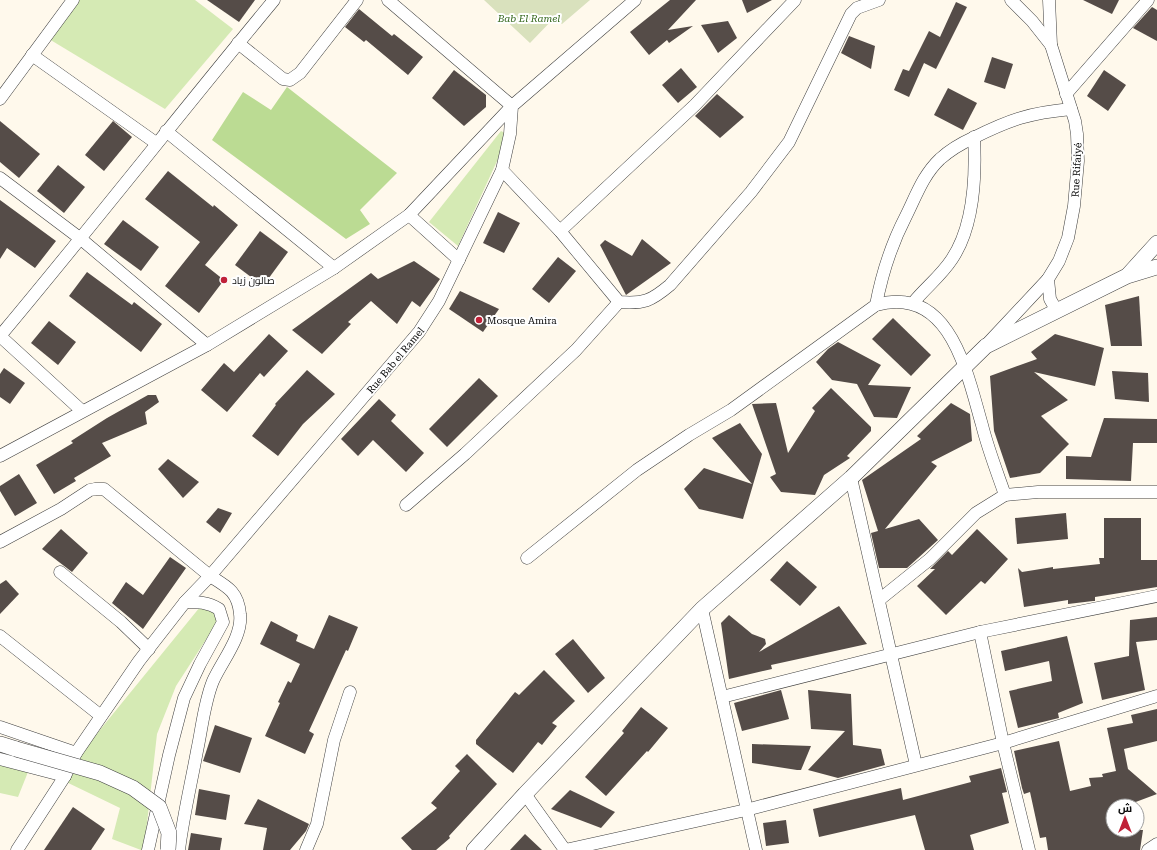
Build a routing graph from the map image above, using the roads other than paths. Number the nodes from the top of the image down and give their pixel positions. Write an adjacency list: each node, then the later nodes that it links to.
1 (73, 0): 13 (street)
2 (274, 0): 11 (street)
3 (357, 0): 11 (street)
4 (388, 0): 16 (street)
5 (635, 0): 16 (street)
6 (795, 0): 24 (street)
7 (879, 0): 32 (street)
8 (1011, 0): 12 (street)
9 (1048, 0): 12 (street, Rue Rifaiyé)
10 (1148, 0): 14 (street)
11 (238, 43): 18 (street)
12 (1051, 45): 14 (street, Rue Rifaiyé)
13 (32, 55): 15 (street); 20 (street)
14 (1066, 94): 17 (street, Rue Rifaiyé)
15 (0, 99)
16 (512, 106): 21 (street, Rue Bab el Ramel); 23 (street)
17 (1071, 109): 19 (street); 31 (street, Rue Rifaiyé)
18 (166, 131): 20 (street); 28 (street)
19 (974, 137): 33 (street); 34 (street)
20 (156, 144): 25 (street)
21 (502, 170): 24 (street); 27 (street, Rue Bab el Ramel)
22 (0, 178): 25 (street)
23 (409, 215): 27 (street); 28 (street)
24 (560, 231): 32 (street)
25 (81, 239): 36 (street); 37 (street)
26 (1152, 248): 29 (street); 30 (street)
27 (459, 260): 49 (street, Rue Bab el Ramel)
28 (334, 268): 37 (street)
29 (1156, 270): 30 (street)
30 (1127, 276): 35 (street)
31 (1048, 279): 35 (street); 38 (street, Rue Rifaiyé)
32 (619, 302): 45 (street)
33 (913, 303): 34 (street); 39 (street)
34 (876, 305): 47 (street)
35 (1060, 310): 38 (street)
36 (0, 336): 40 (street)
37 (207, 345): 40 (street)
38 (986, 346): 39 (street)
39 (965, 365): 42 (street); 44 (street)
40 (82, 411): 41 (street)
41 (0, 456)
42 (851, 478): 51 (street); 53 (street)
43 (1157, 492): 44 (street)
44 (1005, 495): 51 (street)
45 (406, 505)
46 (0, 542): 49 (street)
47 (527, 558)
48 (60, 572): 56 (street)
49 (210, 576): 52 (street, Rue Bab el Ramel); 75 (street)
50 (1157, 596): 54 (street)
51 (879, 600): 57 (street)
52 (185, 602): 56 (street, Rue Bab el Ramel); 73 (street)
53 (702, 609): 60 (street); 69 (street)
54 (980, 632): 57 (street); 63 (street)
55 (0, 636): 61 (street)
56 (148, 649): 61 (street, Rue Bab el Ramel)
57 (892, 654): 60 (street); 67 (street)
58 (350, 692): 76 (street)
59 (1157, 696): 63 (street)
60 (722, 697): 70 (street)
61 (101, 716): 65 (street, Rue Bab el Ramel)
62 (0, 727): 65 (street)
63 (1003, 743): 67 (street); 80 (street)
64 (0, 744): 74 (street, bridge)
65 (76, 753): 68 (street, Rue Bab el Ramel)
66 (0, 759): 68 (street)
67 (916, 765): 70 (street)
68 (64, 776): 72 (street, Rue Bab el Ramel)
69 (525, 794): 77 (street); 78 (street)
70 (746, 810): 78 (street); 79 (street)
71 (1157, 844): 81 (street)
72 (17, 850)
73 (148, 850)
74 (168, 850)
75 (179, 850)
76 (306, 850)
77 (474, 850)
78 (565, 850)
79 (756, 850)
80 (1029, 850)
81 (1148, 850)

